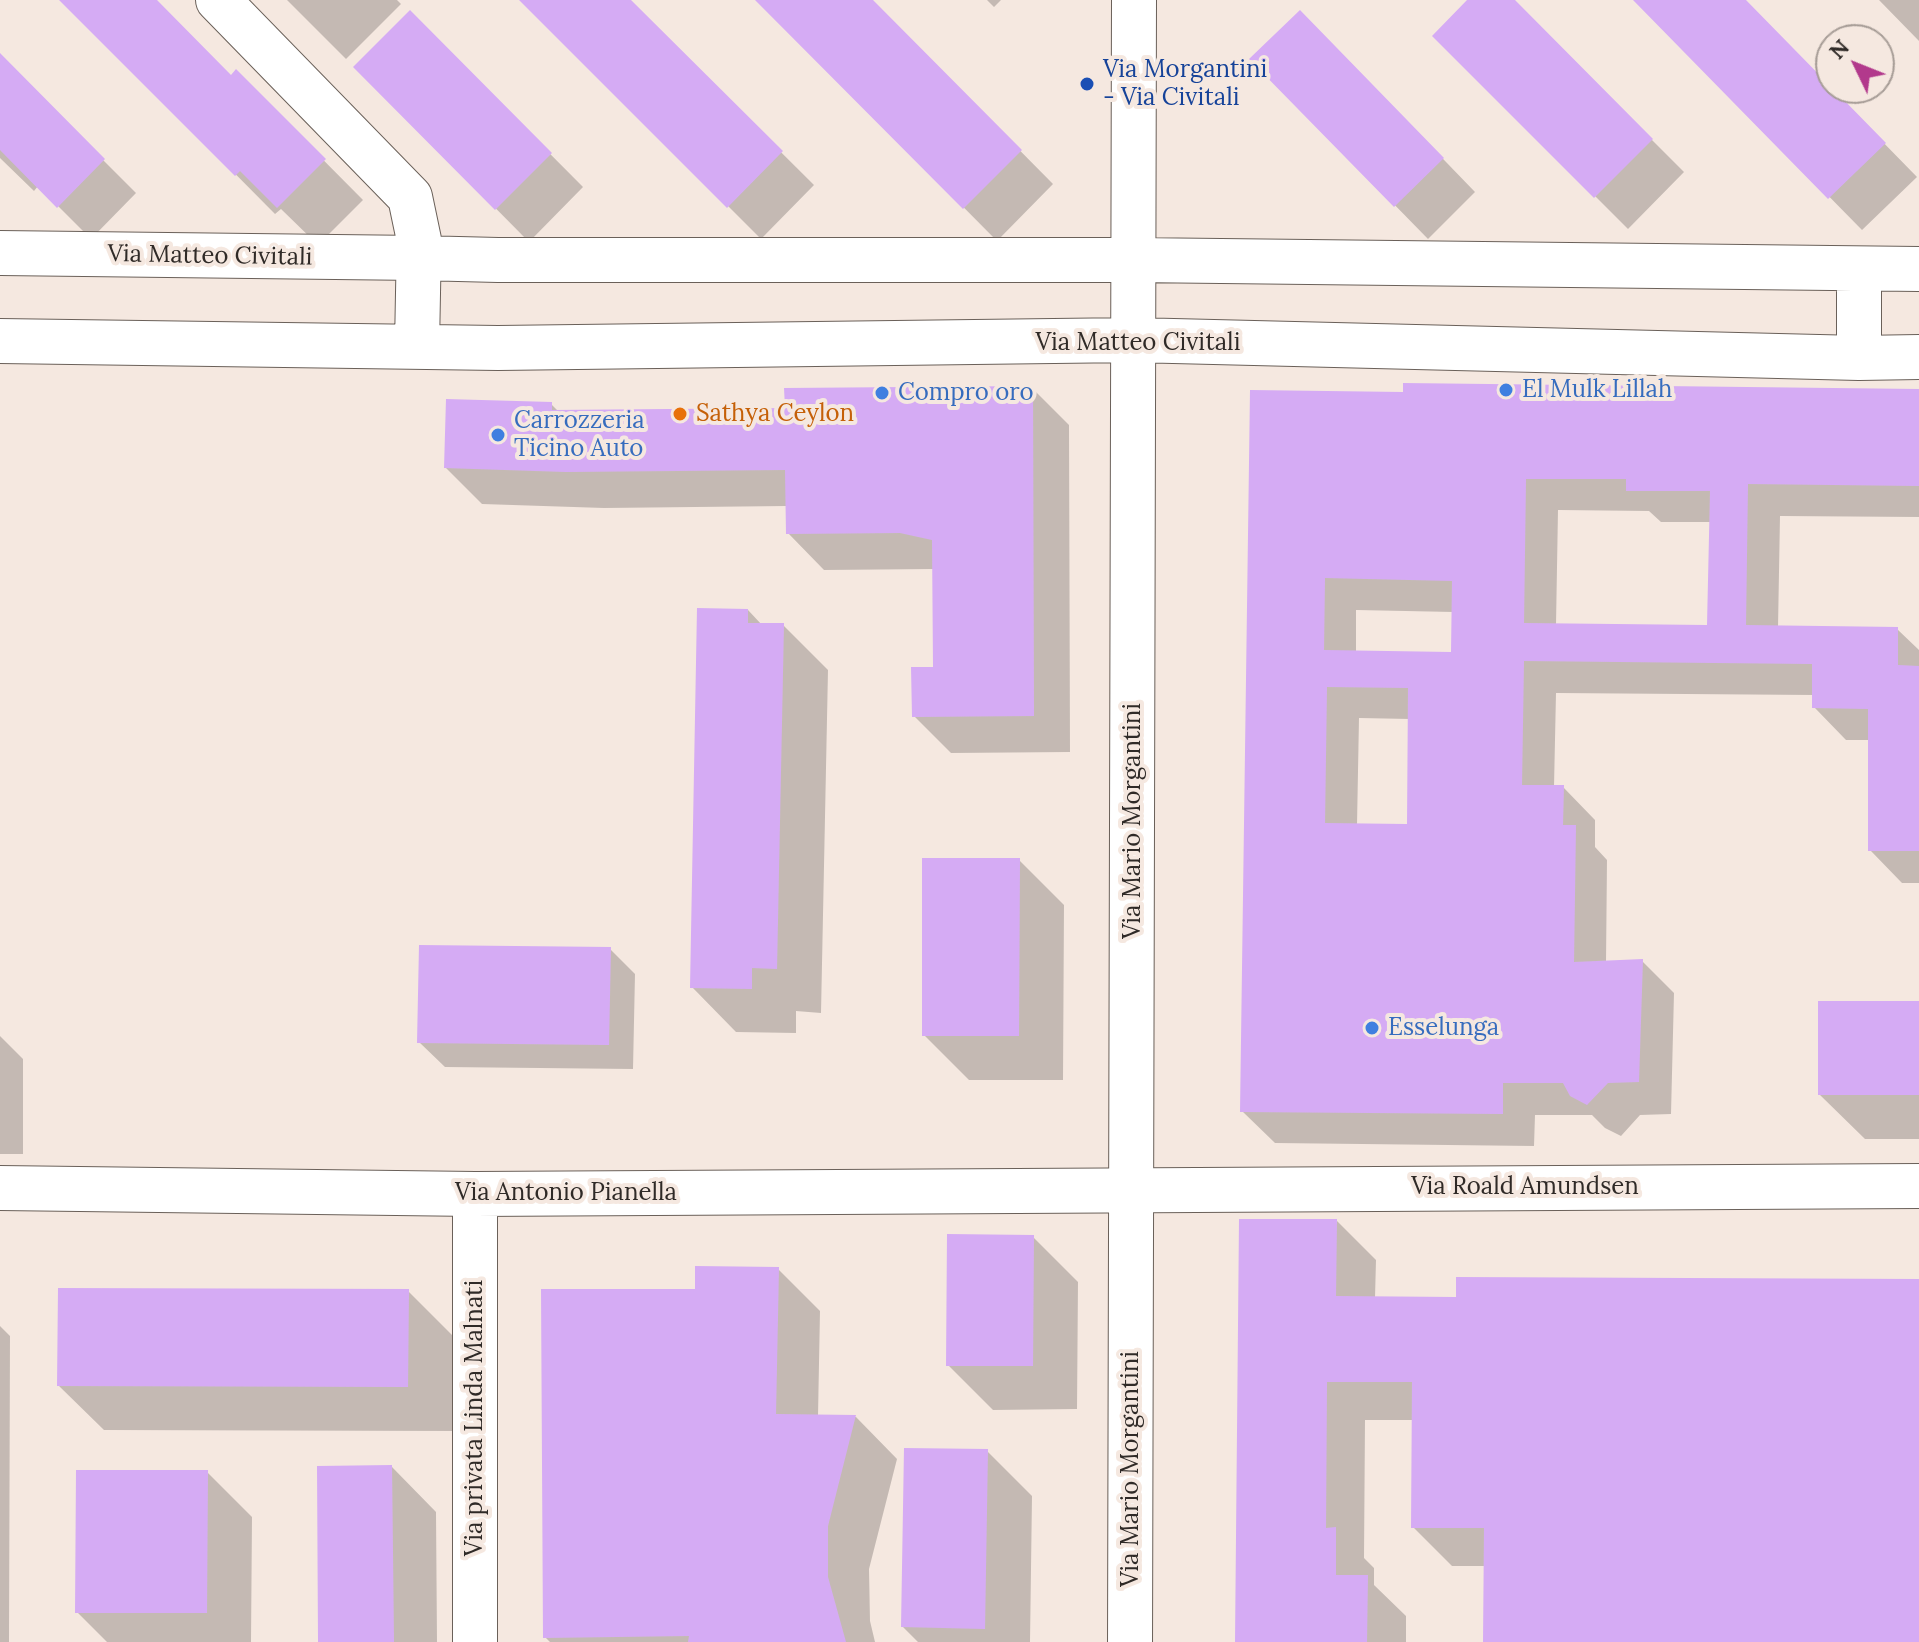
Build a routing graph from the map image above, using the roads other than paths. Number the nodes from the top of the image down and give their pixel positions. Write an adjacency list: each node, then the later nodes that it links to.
1 (218, 0): 4 (street)
2 (1134, 0): 5 (street, Via Mario Morgantini)
3 (0, 253): 4 (street, Via Matteo Civitali)
4 (419, 258): 5 (street, Via Matteo Civitali); 10 (street)
5 (1134, 260): 6 (street, Via Matteo Civitali); 8 (street, Via Mario Morgantini)
6 (1859, 269): 7 (street, Via Matteo Civitali); 12 (street)
7 (1919, 269)
8 (1133, 340): 10 (street, Via Matteo Civitali); 12 (street, Via Matteo Civitali); 15 (street, Via Mario Morgantini)
9 (0, 341): 10 (street, Via Matteo Civitali)
10 (417, 346)
11 (1919, 357): 12 (street, Via Matteo Civitali)
12 (1859, 358)
13 (1919, 1186): 15 (street, Via Roald Amundsen)
14 (0, 1188): 16 (street, Via Antonio Pianella)
15 (1132, 1189): 16 (street, Via Antonio Pianella); 18 (street, Via Mario Morgantini)
16 (475, 1194): 17 (street, Via privata Linda Malnati)
17 (475, 1642)
18 (1130, 1642)

